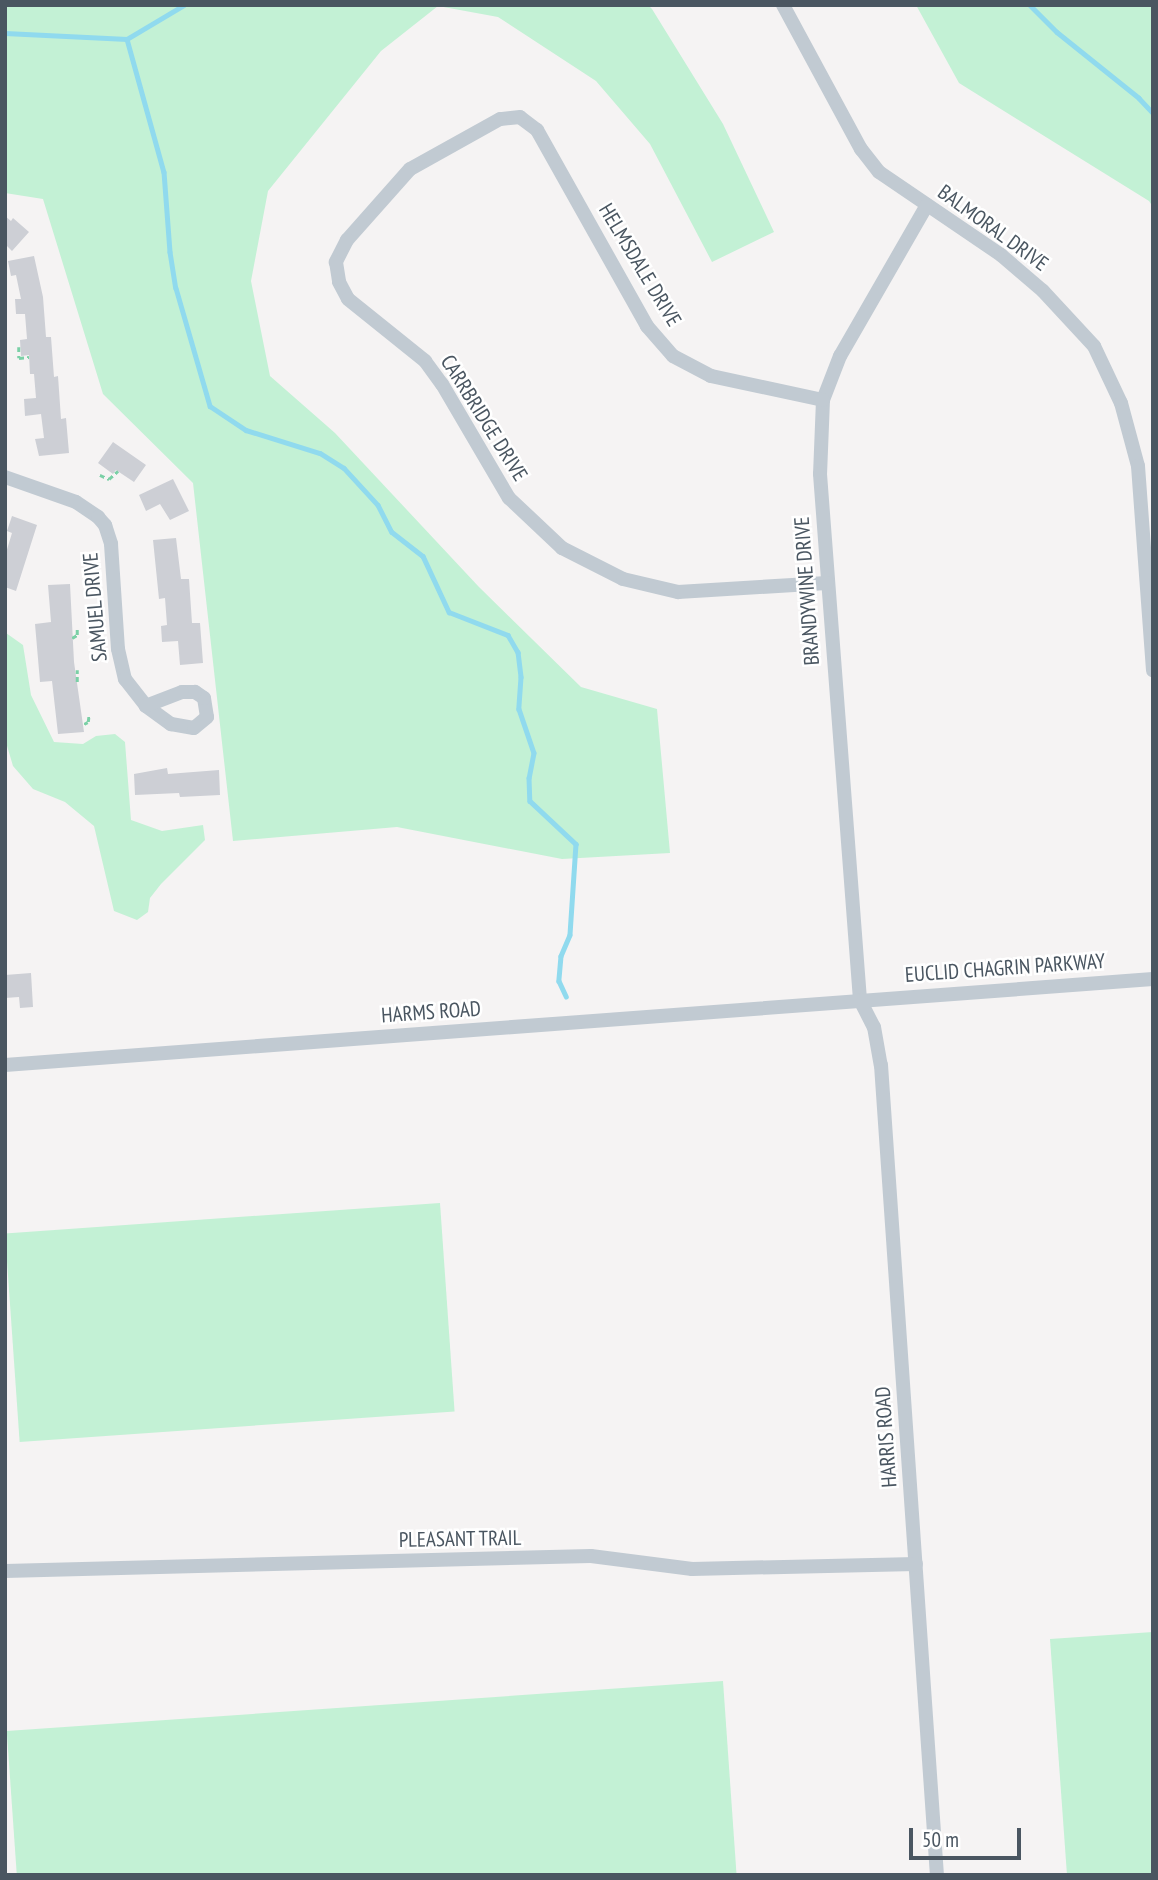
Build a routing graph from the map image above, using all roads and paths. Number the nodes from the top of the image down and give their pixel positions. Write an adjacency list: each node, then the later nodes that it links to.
1 (783, 5): 3 (street, BALMORAL DRIVE)
2 (500, 119): 6 (street, HELMSDALE DRIVE); 10 (street, CARRBRIDGE DRIVE)
3 (927, 205): 6 (street, BRANDYWINE DRIVE); 14 (street, BALMORAL DRIVE)
4 (19, 347): 5 (path)
5 (29, 357)
6 (823, 400): 10 (street, BRANDYWINE DRIVE)
7 (118, 471): 8 (path)
8 (100, 475)
9 (5, 477): 16 (street, SAMUEL DRIVE)
10 (827, 583): 20 (street, BRANDYWINE DRIVE)
11 (77, 628): 12 (path)
12 (72, 638)
13 (77, 670): 15 (path)
14 (1153, 670)
15 (77, 682)
16 (146, 706)
17 (89, 713): 18 (path)
18 (83, 724)
19 (1153, 979): 20 (street, EUCLID CHAGRIN PARKWAY)
20 (860, 1000): 21 (street, HARMS ROAD); 22 (street, HARRIS ROAD)
21 (5, 1065)
22 (916, 1563): 23 (street, PLEASANT TRAIL); 24 (street, HARRIS ROAD)
23 (5, 1571)
24 (937, 1875)

